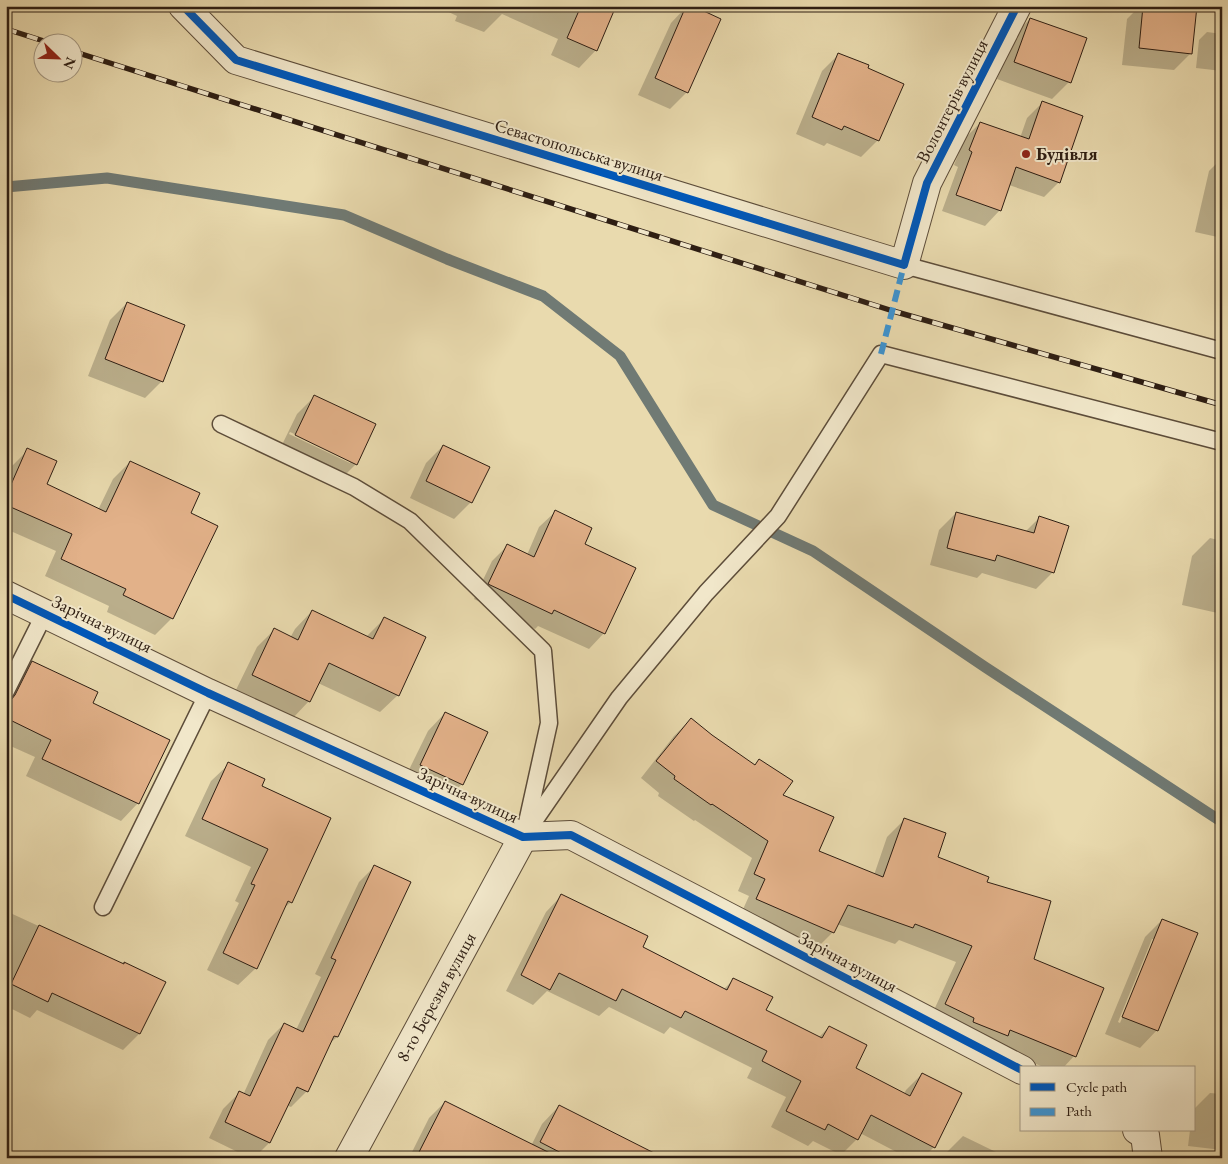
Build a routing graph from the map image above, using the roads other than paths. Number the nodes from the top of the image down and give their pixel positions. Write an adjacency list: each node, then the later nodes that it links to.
1 (183, 6): 3 (street, Севастопольська вулиця)
2 (1017, 6): 3 (street, Волонтерів вулиця)
3 (904, 265): 4 (lane)
4 (1222, 351)
5 (221, 424): 11 (lane)
6 (1222, 442): 11 (lane)
7 (6, 595): 8 (street, Зарічна вулиця)
8 (45, 614): 9 (lane); 10 (street, Зарічна вулиця)
9 (6, 691)
10 (208, 693): 11 (street, Зарічна вулиця); 12 (lane)
11 (524, 837): 13 (street, Зарічна вулиця); 15 (street, 8-го Березня вулиця)
12 (103, 907)
13 (1020, 1069)
14 (1140, 1132): 16 (street)
15 (349, 1158)
16 (1148, 1158)

